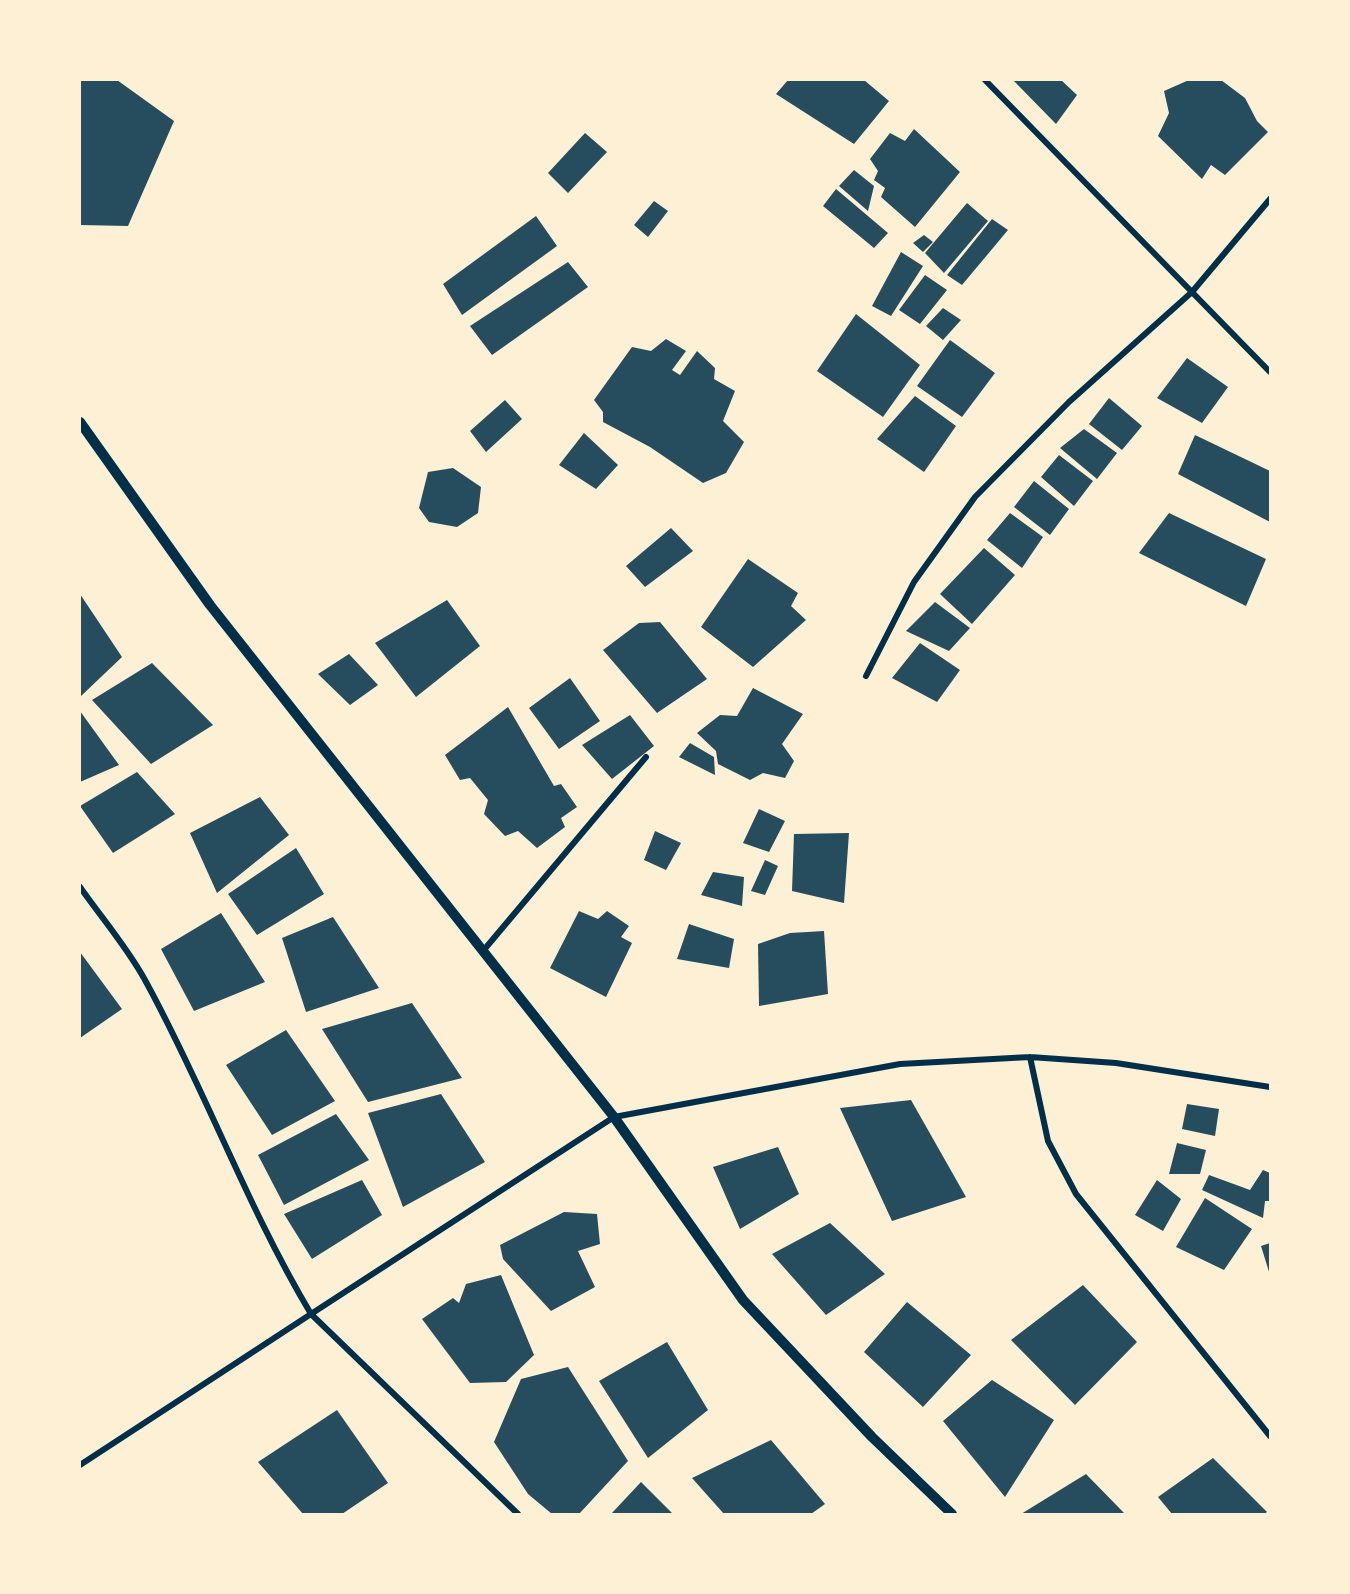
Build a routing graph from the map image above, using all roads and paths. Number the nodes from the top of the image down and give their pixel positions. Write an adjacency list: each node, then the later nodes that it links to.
1 (985, 80): 3 (street)
2 (1270, 199): 3 (street)
3 (1192, 292): 4 (street); 6 (street)
4 (1270, 372)
5 (80, 422): 9 (street)
6 (866, 676)
7 (646, 757): 9 (street)
8 (80, 887): 13 (street)
9 (483, 951): 12 (street)
10 (1030, 1057): 11 (street); 12 (street); 14 (street)
11 (1270, 1087)
12 (615, 1117): 13 (street); 17 (street)
13 (310, 1314): 15 (street); 16 (street)
14 (1270, 1436)
15 (80, 1465)
16 (518, 1515)
17 (952, 1515)

